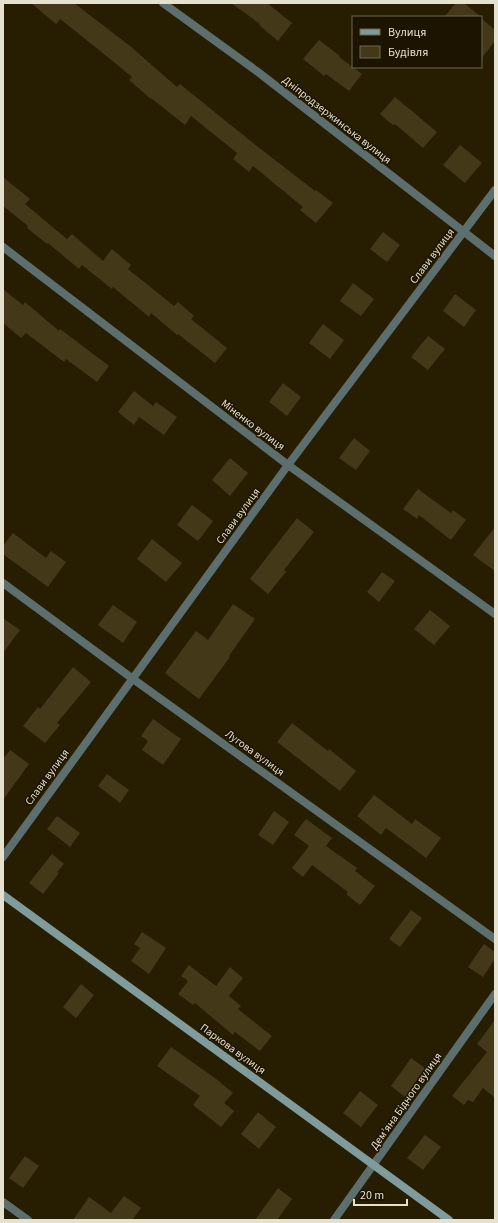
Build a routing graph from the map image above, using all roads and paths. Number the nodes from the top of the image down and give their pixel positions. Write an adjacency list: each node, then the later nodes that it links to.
1 (163, 3): 3 (street, Дніпродзержинська вулиця)
2 (495, 190): 3 (street, Слави вулиця)
3 (464, 232): 5 (street, Дніпродзержинська вулиця); 6 (street, Слави вулиця)
4 (3, 247): 6 (street, Міненко вулиця)
5 (495, 256)
6 (288, 465): 8 (street, Міненко вулиця); 9 (street, Слави вулиця)
7 (3, 583): 9 (street, Лугова вулиця)
8 (495, 614)
9 (133, 679): 10 (street, Слави вулиця); 12 (street, Лугова вулиця)
10 (3, 857)
11 (3, 895): 14 (street, Паркова вулиця)
12 (495, 939)
13 (495, 994): 14 (street, Дем’яна Бідного вулиця)
14 (374, 1164): 17 (street, Дем’яна Бідного вулиця); 18 (street, Паркова вулиця)
15 (3, 1202): 16 (street)
16 (28, 1220)
17 (334, 1220)
18 (449, 1220)

